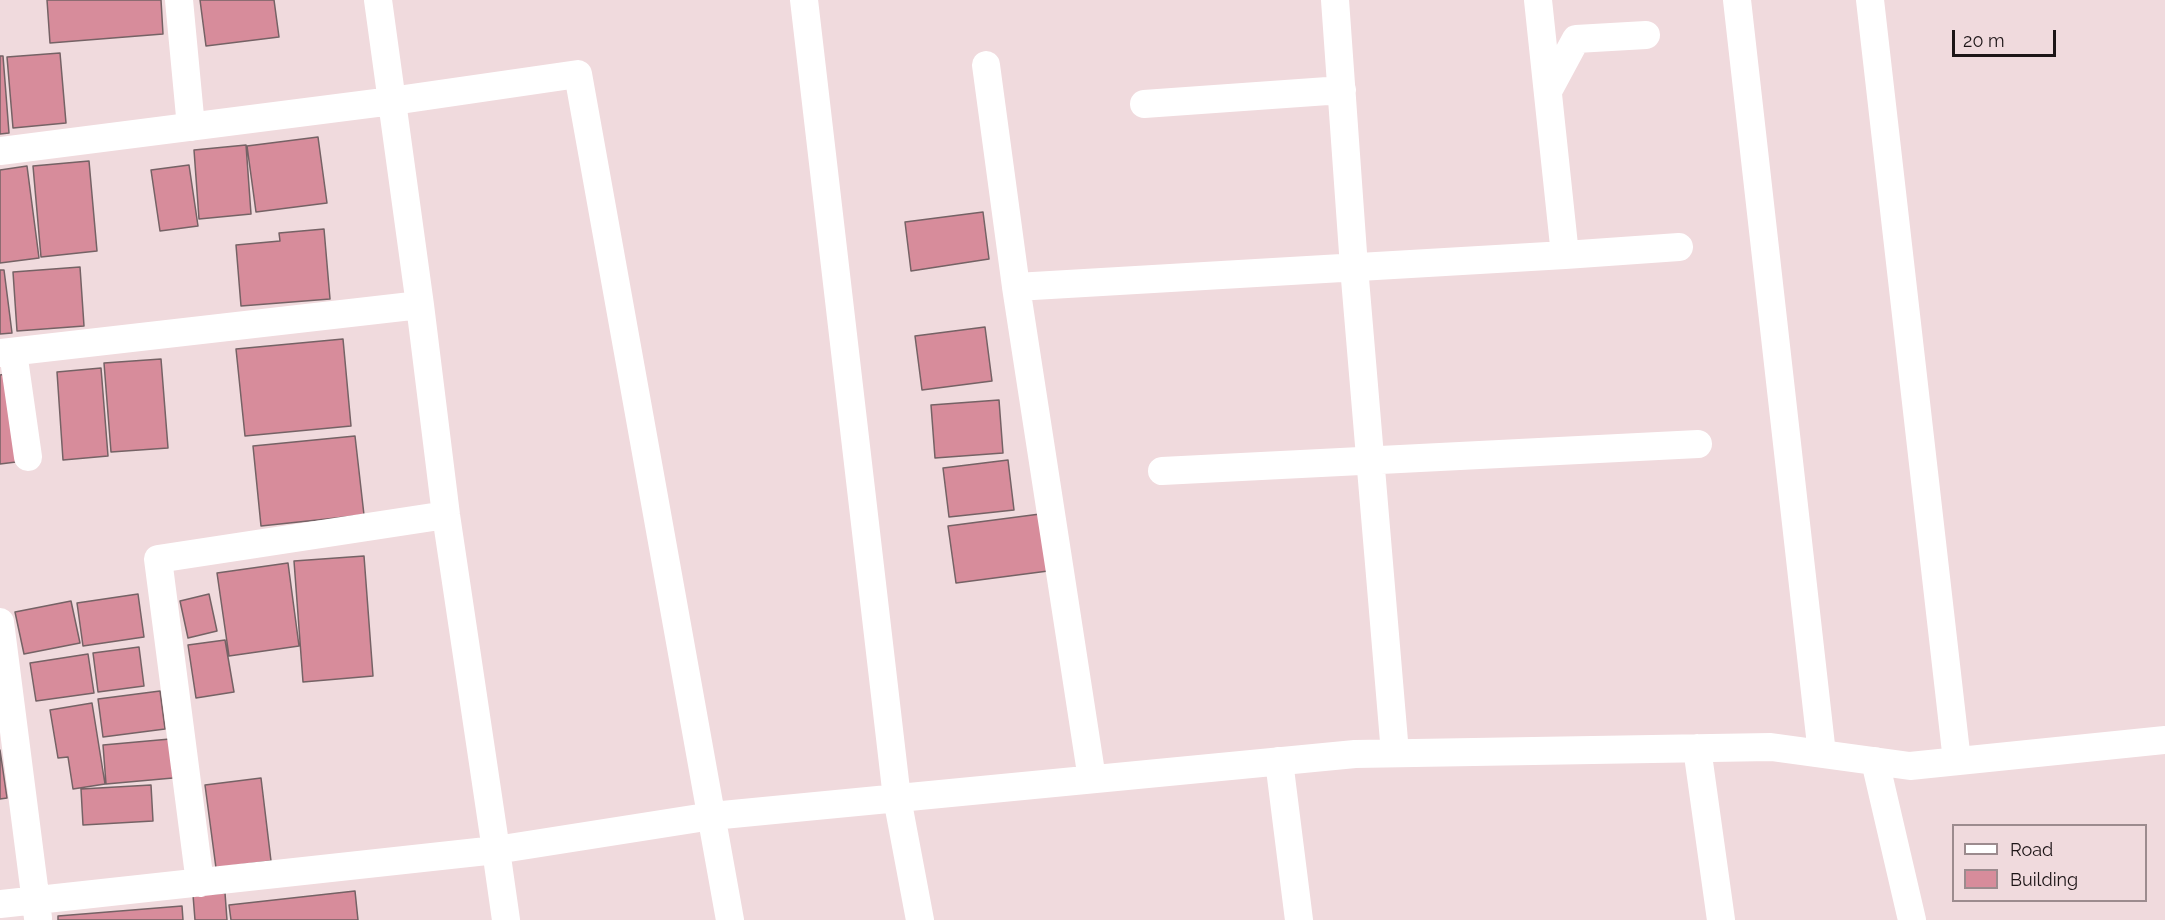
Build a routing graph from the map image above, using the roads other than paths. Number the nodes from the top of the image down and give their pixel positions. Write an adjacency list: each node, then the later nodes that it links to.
1 (179, 0): 14 (street)
2 (378, 0): 12 (street)
3 (804, 0): 37 (street)
4 (1335, 0): 10 (street)
5 (1538, 0): 11 (street)
6 (1737, 0): 31 (street)
7 (1870, 0): 34 (street)
8 (1646, 35): 11 (street)
9 (986, 65): 19 (street)
10 (1342, 90): 13 (street); 18 (street)
11 (1548, 91): 17 (street)
12 (392, 100): 14 (street); 20 (street); 39 (street)
13 (1144, 104)
14 (191, 127): 15 (street)
15 (0, 151)
16 (1679, 248): 17 (street)
17 (1565, 255): 18 (street)
18 (1354, 267): 19 (street); 24 (street)
19 (1016, 287): 36 (street)
20 (420, 305): 21 (street); 26 (street)
21 (7, 352): 23 (street)
22 (1698, 444): 24 (street)
23 (28, 457)
24 (1371, 459): 25 (street); 30 (street)
25 (1162, 471)
26 (446, 515): 40 (street); 41 (street)
27 (0, 622): 43 (street)
28 (2165, 740): 34 (street)
29 (1696, 748): 30 (street); 31 (street); 48 (street)
30 (1395, 753): 32 (street)
31 (1822, 754): 33 (street)
32 (1279, 761): 36 (street); 47 (street)
33 (1875, 761): 35 (street); 38 (street)
34 (1957, 761): 35 (street)
35 (1910, 766): 38 (street)
36 (1092, 779): 37 (street)
37 (897, 798): 39 (street); 46 (street)
38 (1883, 798): 49 (street)
39 (712, 816): 40 (street); 45 (street)
40 (496, 850): 41 (street); 44 (street)
41 (200, 883): 43 (street)
42 (0, 904): 43 (street)
43 (37, 910)
44 (506, 920)
45 (730, 920)
46 (920, 920)
47 (1299, 920)
48 (1721, 920)
49 (1912, 920)

